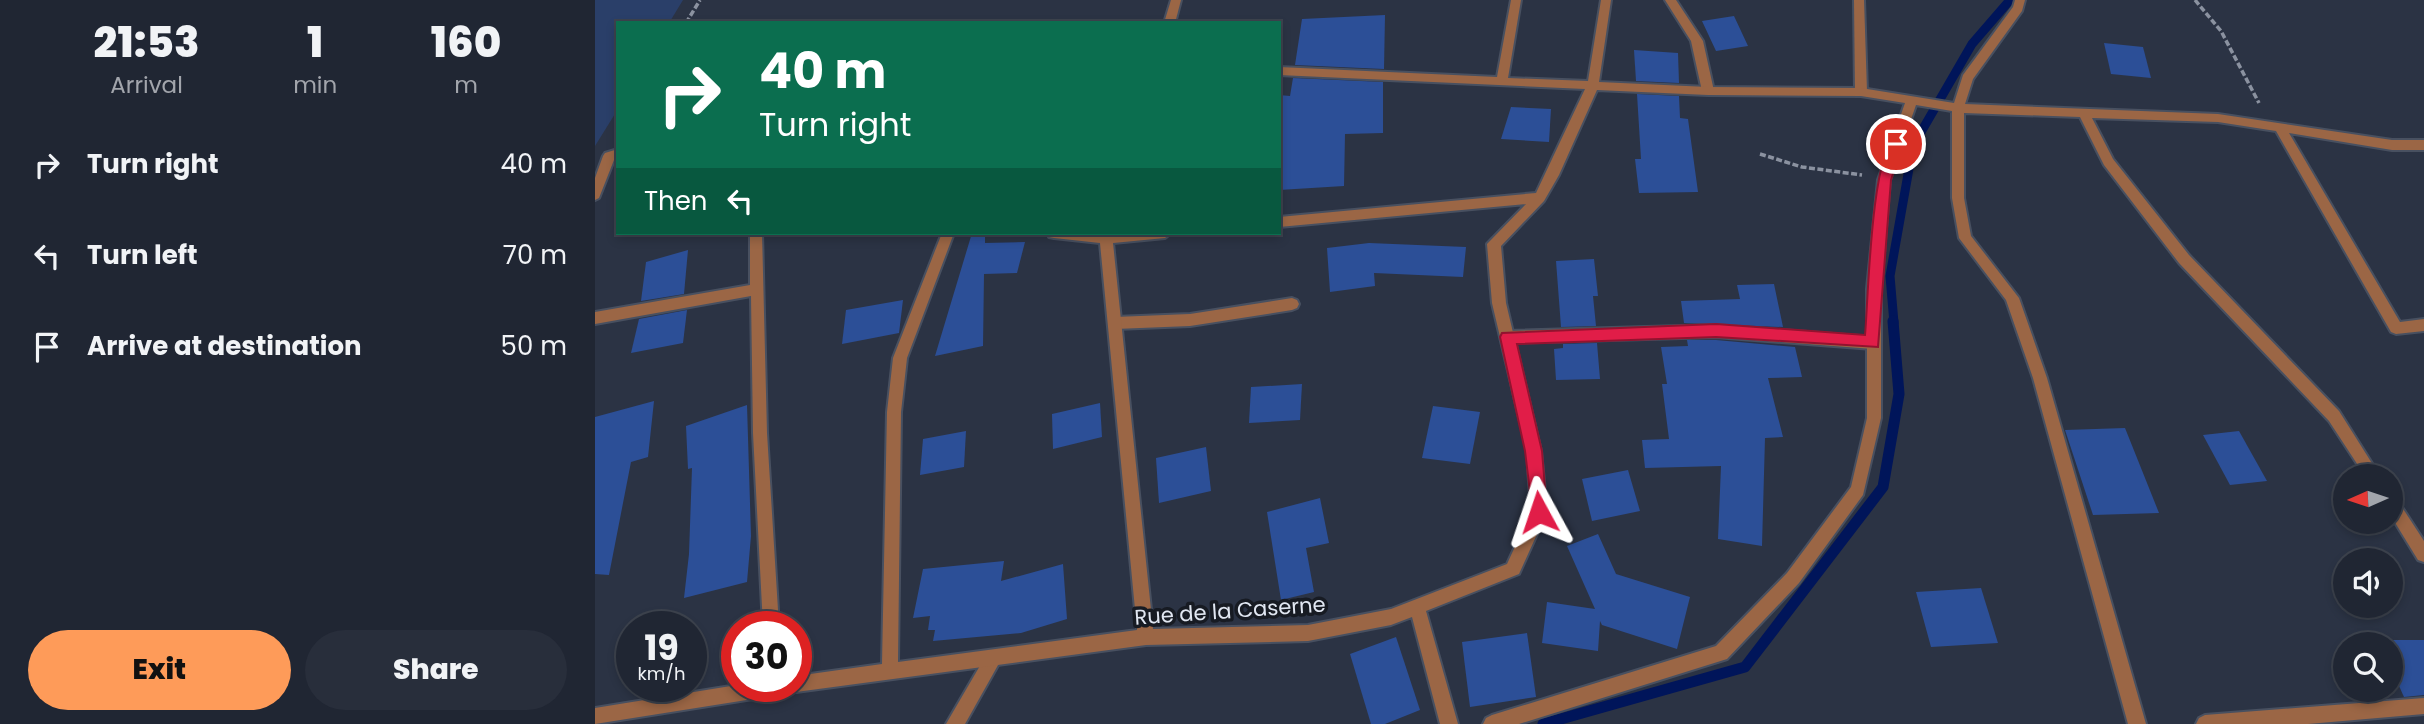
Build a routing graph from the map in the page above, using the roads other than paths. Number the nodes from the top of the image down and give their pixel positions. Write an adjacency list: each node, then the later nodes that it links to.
1 (1176, 0): 7 (street)
2 (1516, 0): 9 (street)
3 (1606, 0): 10 (street, Rue de la Caserne)
4 (1670, 0): 11 (street)
5 (1859, 0): 12 (street)
6 (2020, 0): 14 (street)
7 (1170, 21)
8 (1281, 71): 9 (street)
9 (1502, 80): 10 (street)
10 (1593, 85): 11 (street); 20 (street, Rue de la Caserne)
11 (1708, 91): 12 (street)
12 (1861, 92): 13 (street)
13 (1918, 99): 14 (street); 32 (street)
14 (1952, 107): 15 (street); 48 (street)
15 (2084, 113): 16 (street); 33 (street)
16 (2277, 129): 17 (street); 30 (street)
17 (2424, 145)
18 (616, 154): 19 (street)
19 (595, 195)
20 (1540, 198): 21 (street); 31 (street, Rue de la Caserne)
21 (1281, 222)
22 (756, 235): 26 (street)
23 (947, 235): 40 (street)
24 (1122, 235): 25 (street)
25 (1101, 236): 29 (street)
26 (755, 290): 28 (street); 37 (street)
27 (1293, 304): 29 (street)
28 (595, 318)
29 (1115, 323): 38 (street)
30 (2424, 325)
31 (1508, 337): 32 (street); 36 (street, Rue de la Caserne)
32 (1873, 342): 47 (street)
33 (2364, 464)
34 (2403, 522): 35 (street)
35 (2424, 555)
36 (1417, 606): 38 (street, Rue de la Caserne); 46 (street)
37 (770, 611)
38 (1146, 637): 39 (street, Rue de la Caserne)
39 (994, 658): 40 (street, Rue de la Caserne); 45 (street)
40 (890, 672): 41 (street, Rue de la Caserne)
41 (812, 682)
42 (721, 695): 44 (street)
43 (2424, 706): 49 (street)
44 (595, 716)
45 (955, 724)
46 (1449, 724)
47 (1492, 724)
48 (2137, 724)
49 (2205, 724)

